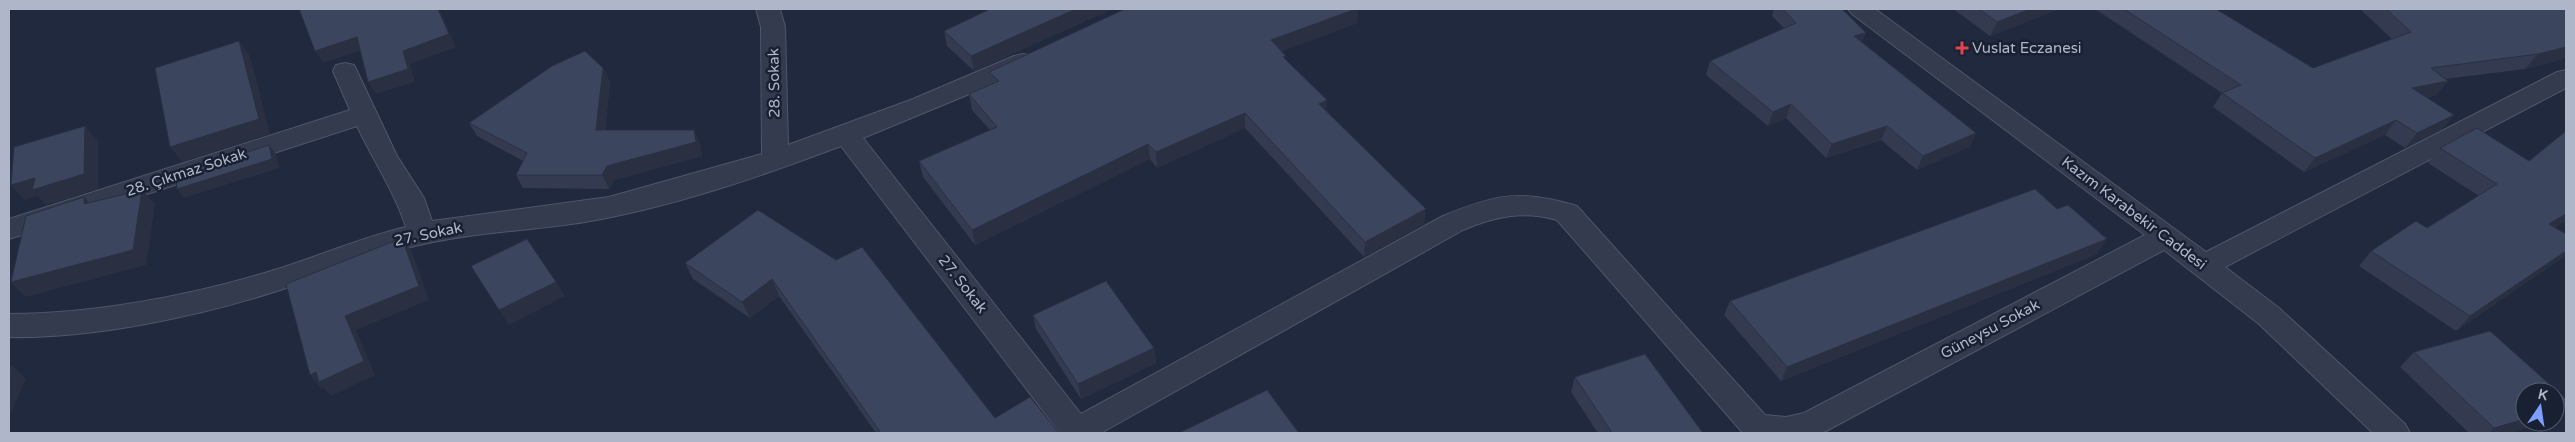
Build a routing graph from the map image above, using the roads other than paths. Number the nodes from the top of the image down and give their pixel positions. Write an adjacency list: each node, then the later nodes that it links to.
1 (768, 9): 8 (street, 28. Sokak)
2 (1860, 9): 11 (street, Kazım Karabekir Caddesi)
3 (1049, 50): 7 (street, 27. Sokak)
4 (345, 71): 6 (street)
5 (2566, 78): 12 (street)
6 (363, 116): 9 (street, 28. Çıkmaz Sokak); 10 (street)
7 (847, 135): 8 (street, 27. Sokak); 14 (street, 27. Sokak)
8 (775, 159): 10 (street, 27. Sokak)
9 (9, 230)
10 (422, 233): 13 (street, 27. Sokak)
11 (2166, 236): 12 (street, Kazım Karabekir Caddesi); 14 (street, Güneysu Sokak)
12 (2204, 265): 15 (street, Kazım Karabekir Caddesi)
13 (9, 326)
14 (1078, 432)
15 (2394, 433)

